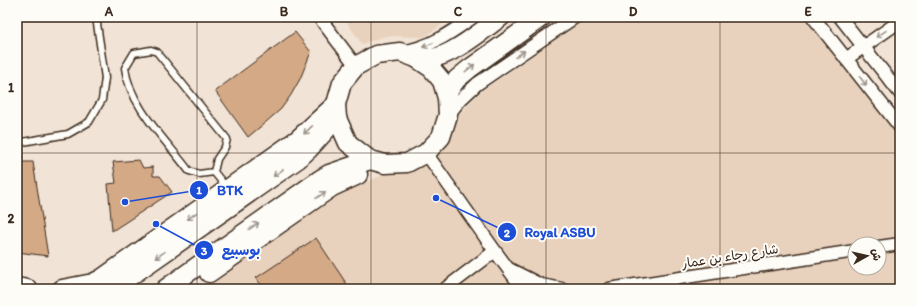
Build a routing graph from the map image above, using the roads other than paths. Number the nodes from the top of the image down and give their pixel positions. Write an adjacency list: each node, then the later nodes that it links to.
1 (96, 17): 18 (lane)
2 (319, 17): 13 (street)
3 (473, 17): 11 (street, one-way to 11)
4 (501, 17): 11 (street)
5 (542, 17): 15 (street, one-way to 5)
6 (574, 17): 15 (street, one-way to 6)
7 (813, 17): 12 (street)
8 (840, 17): 10 (street)
9 (900, 21): 10 (street, one-way to 10)
10 (863, 46): 12 (street); 14 (street)
11 (408, 55): 13 (street); 15 (street)
12 (846, 59): 17 (street, one-way to 17)
13 (356, 66): 16 (street)
14 (900, 93)
15 (448, 107): 19 (street)
16 (336, 111): 20 (street); 22 (street, one-way to 22); 31 (street, one-way to 31)
17 (900, 127)
18 (17, 143)
19 (426, 153): 20 (street); 25 (street)
20 (377, 162): 32 (street, one-way to 20); 33 (street, one-way to 20)
21 (214, 172): 21 (lane); 22 (lane)
22 (228, 190): 30 (street, one-way to 30)
23 (900, 244): 24 (street)
24 (887, 246)
25 (494, 251): 27 (street); 34 (street)
26 (847, 251): 37 (street, شارع رجاء بن عمار)
27 (508, 268): 35 (street); 36 (street)
28 (17, 287): 29 (street)
29 (28, 289)
30 (62, 289)
31 (112, 289)
32 (165, 289)
33 (185, 289)
34 (445, 289)
35 (523, 289)
36 (562, 289)
37 (609, 289)

